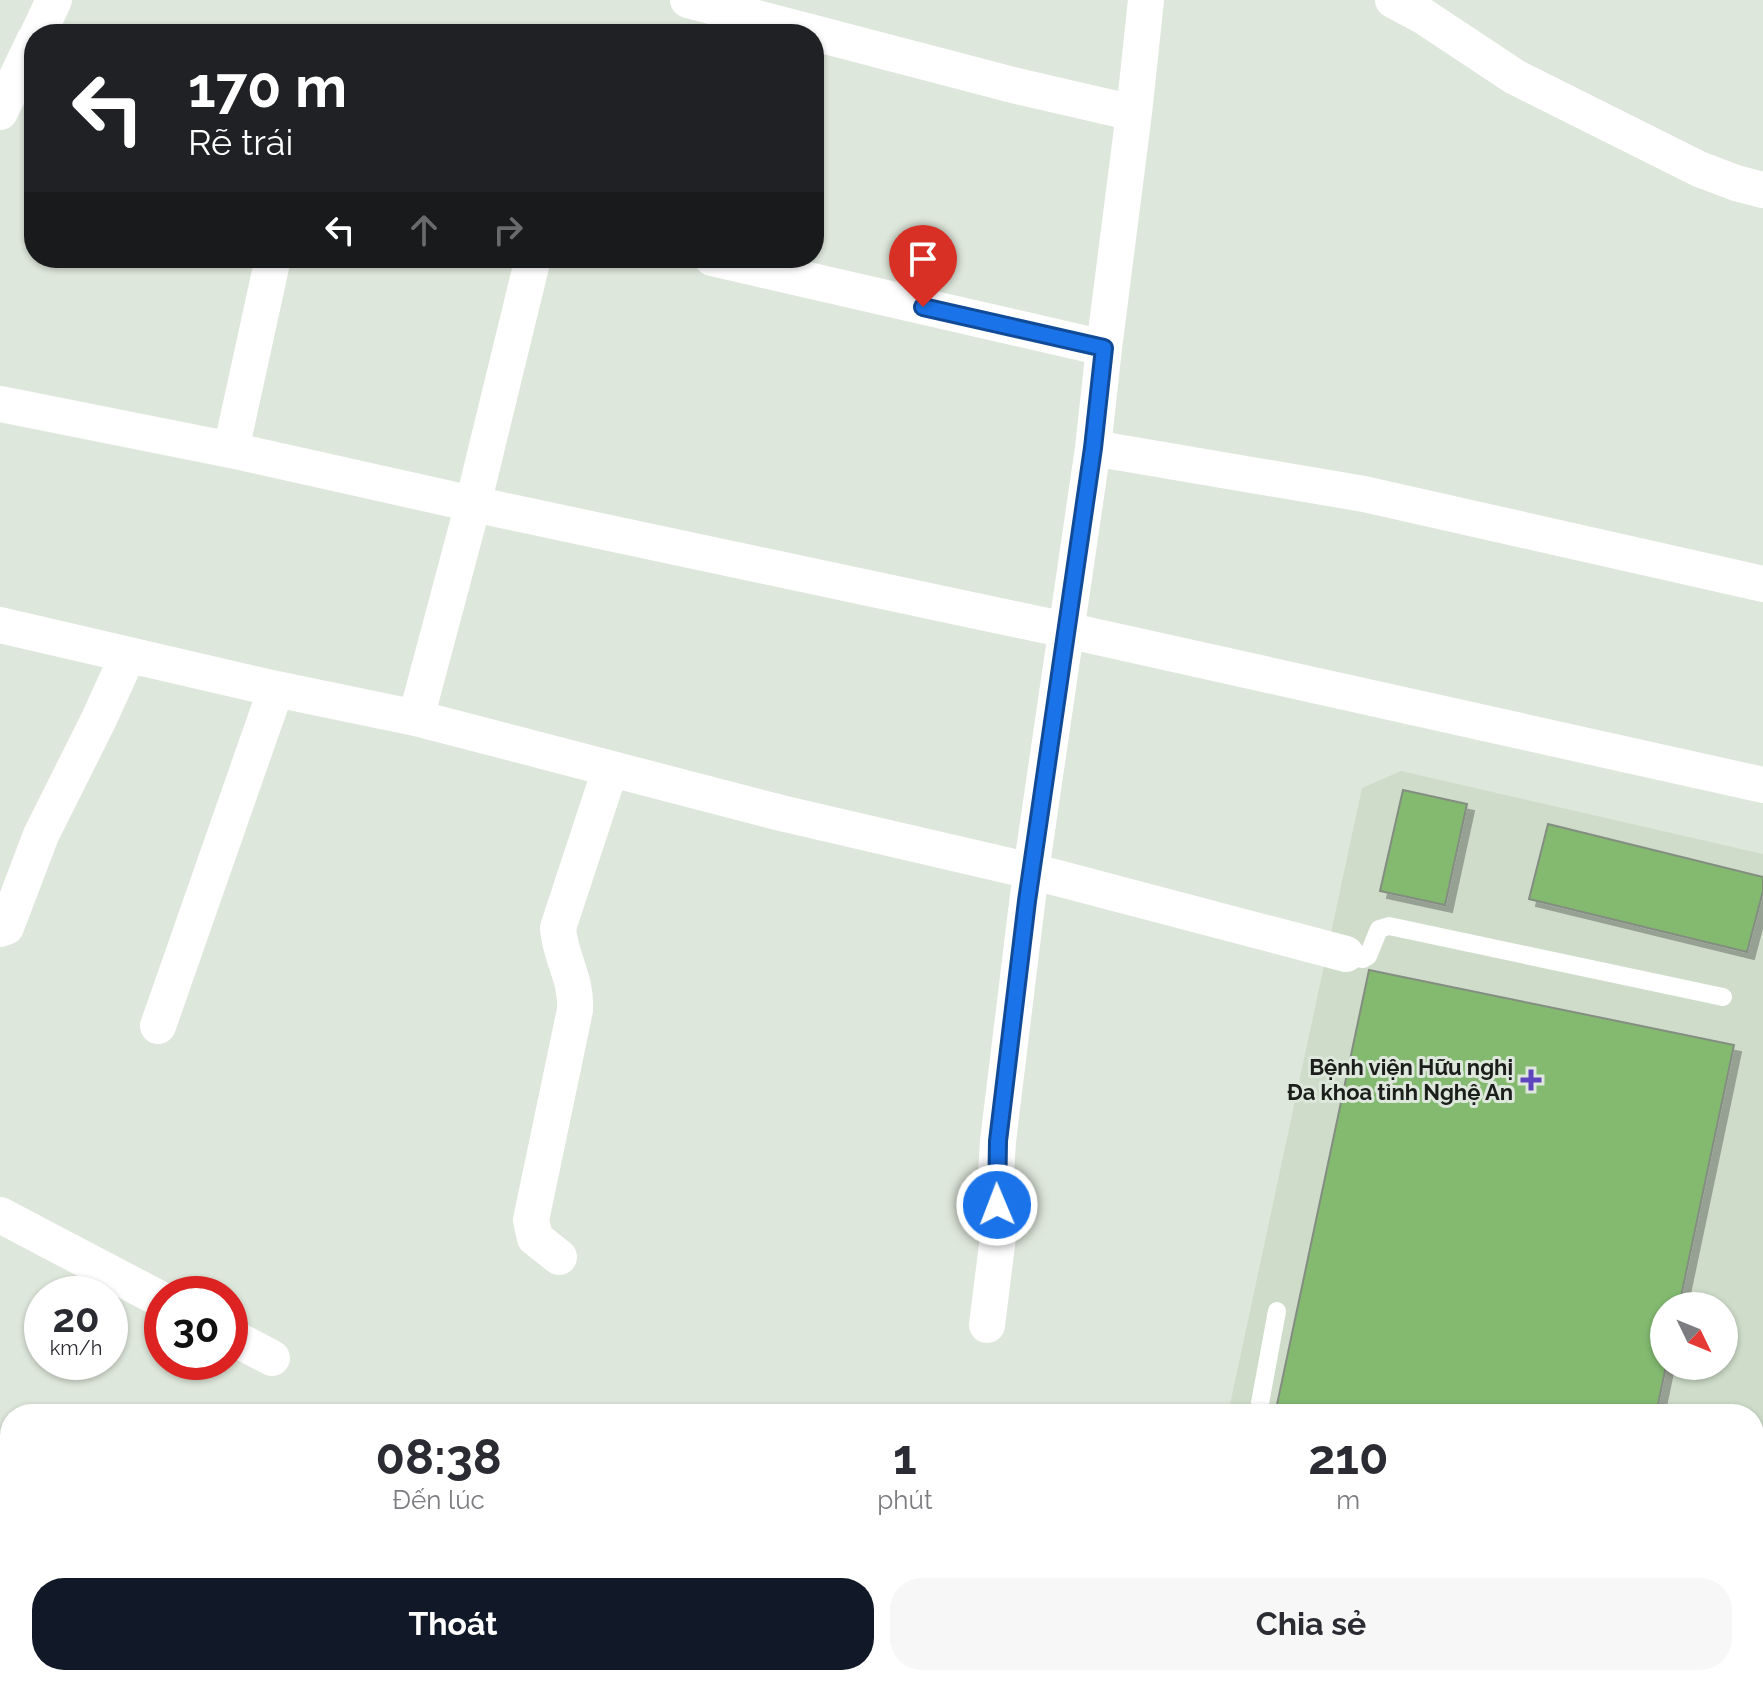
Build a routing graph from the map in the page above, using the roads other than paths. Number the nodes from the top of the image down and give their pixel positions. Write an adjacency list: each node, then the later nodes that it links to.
1 (54, 0): 5 (street)
2 (688, 0): 6 (street)
3 (1146, 0): 10 (street)
4 (1393, 0): 11 (street)
5 (43, 24)
6 (780, 24)
7 (824, 36): 10 (street)
8 (24, 62): 9 (street)
9 (0, 112)
10 (1134, 113): 15 (street)
11 (1763, 190)
12 (271, 268): 18 (street)
13 (531, 268): 19 (street)
14 (756, 268): 15 (street)
15 (1104, 348): 17 (street)
16 (0, 404): 18 (street)
17 (1093, 448): 20 (street); 22 (street)
18 (231, 450): 19 (street)
19 (473, 504): 22 (street); 25 (street)
20 (1763, 584)
21 (0, 625): 23 (street)
22 (1066, 630): 27 (street); 28 (street)
23 (128, 655): 24 (street); 29 (street)
24 (276, 689): 25 (street); 32 (street)
25 (416, 718): 26 (street)
26 (610, 770): 28 (street); 34 (street)
27 (1763, 785)
28 (1031, 871): 30 (street); 37 (street)
29 (0, 929)
30 (1346, 954): 31 (lane)
31 (1723, 997)
32 (158, 1026)
33 (0, 1215): 35 (street)
34 (559, 1257)
35 (144, 1291)
36 (1277, 1311): 40 (lane)
37 (987, 1325)
38 (248, 1345): 39 (street)
39 (272, 1358)
40 (1260, 1404)

